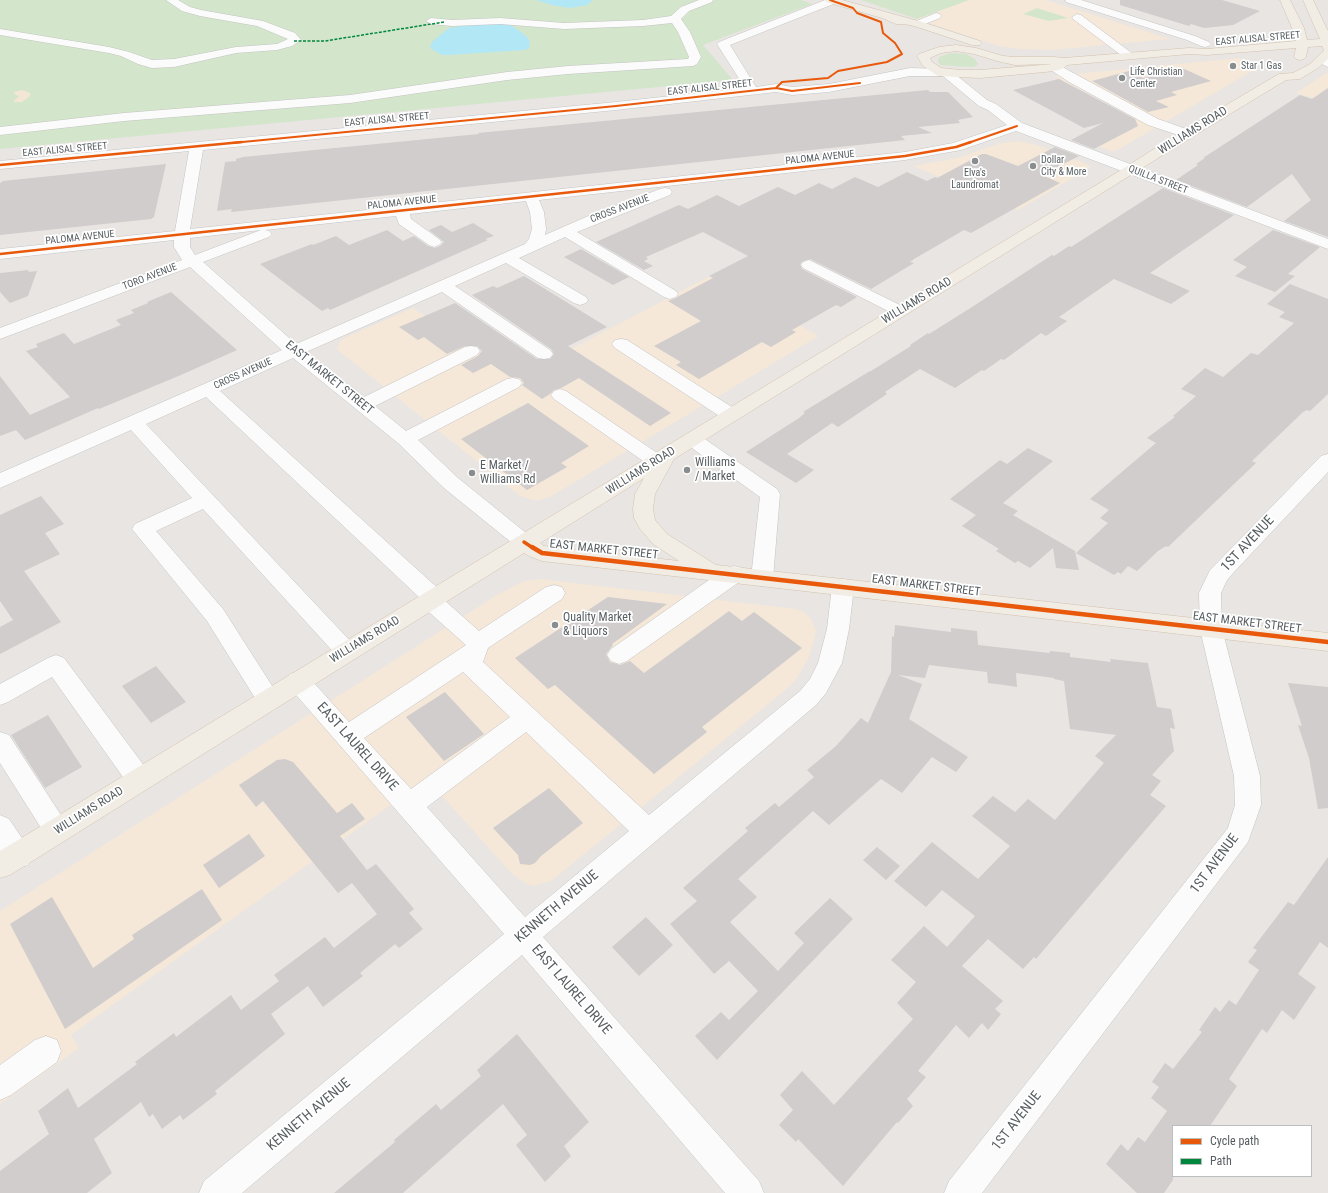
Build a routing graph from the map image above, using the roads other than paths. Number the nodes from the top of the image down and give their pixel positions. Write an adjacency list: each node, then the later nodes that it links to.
1 (171, 0): 15 (street)
2 (708, 0): 11 (street)
3 (831, 0): 7 (main road); 33 (street)
4 (1070, 0): 17 (street)
5 (1285, 0): 16 (main road)
6 (1308, 0): 19 (main road)
7 (853, 8): 8 (main road); 14 (main road)
8 (886, 16): 13 (main road); 18 (main road)
9 (936, 16): 13 (street)
10 (1077, 17): 24 (street)
11 (674, 19): 12 (street); 36 (street)
12 (431, 21)
13 (918, 24): 24 (main road)
14 (904, 31)
15 (0, 32)
16 (1301, 39): 17 (main road, EAST ALISAL STREET); 19 (main road, EAST ALISAL STREET); 20 (main road, EAST ALISAL STREET); 27 (main road, WILLIAMS ROAD)
17 (1205, 44): 20 (main road, EAST ALISAL STREET)
18 (969, 49): 21 (main road, EAST ALISAL STREET); 23 (main road, EAST ALISAL STREET)
19 (1327, 49): 27 (main road, WILLIAMS ROAD)
20 (1190, 51): 22 (main road, EAST ALISAL STREET)
21 (924, 52): 28 (main road); 30 (street, EAST ALISAL STREET)
22 (1158, 54): 24 (main road, EAST ALISAL STREET); 25 (main road)
23 (988, 55): 26 (main road, EAST ALISAL STREET); 29 (main road)
24 (1123, 57): 26 (main road, EAST ALISAL STREET)
25 (1272, 59)
26 (1060, 64): 29 (main road, EAST ALISAL STREET); 37 (street)
27 (1287, 68): 37 (main road, WILLIAMS ROAD)
28 (944, 73): 29 (main road, EAST ALISAL STREET); 32 (street, EAST ALISAL STREET); 34 (street, QUILLA STREET)
29 (977, 75): 34 (street, QUILLA STREET)
30 (804, 80): 31 (street, EAST ALISAL STREET); 32 (street)
31 (776, 88): 32 (street, EAST ALISAL STREET); 33 (street, EAST ALISAL STREET)
32 (812, 89)
33 (753, 91): 38 (street, EAST ALISAL STREET)
34 (992, 107): 35 (street, QUILLA STREET)
35 (1017, 126): 40 (street, QUILLA STREET); 41 (street, PALOMA AVENUE)
36 (0, 131)
37 (1187, 134): 40 (main road, WILLIAMS ROAD)
38 (196, 146): 39 (street, EAST ALISAL STREET); 46 (street, EAST MARKET STREET)
39 (0, 165)
40 (1131, 170): 48 (street, QUILLA STREET); 57 (main road, WILLIAMS ROAD)
41 (711, 178): 42 (street, PALOMA AVENUE); 45 (street, CROSS AVENUE)
42 (531, 197): 43 (street, PALOMA AVENUE); 49 (street)
43 (402, 211): 44 (street, PALOMA AVENUE); 47 (street)
44 (301, 222): 46 (street, PALOMA AVENUE); 52 (street, TORO AVENUE)
45 (565, 231): 49 (street, CROSS AVENUE); 55 (street)
46 (182, 235): 50 (street, PALOMA AVENUE); 52 (street, EAST MARKET STREET)
47 (434, 242)
48 (1328, 244)
49 (530, 247): 51 (street, CROSS AVENUE)
50 (0, 254)
51 (507, 257): 54 (street, CROSS AVENUE); 56 (street)
52 (191, 261): 58 (street, TORO AVENUE); 60 (street, EAST MARKET STREET)
53 (809, 265): 57 (street)
54 (443, 285): 60 (street, CROSS AVENUE); 62 (street)
55 (670, 294)
56 (580, 300)
57 (900, 311): 67 (main road, WILLIAMS ROAD)
58 (0, 334)
59 (621, 344): 67 (street)
60 (294, 351): 64 (street, CROSS AVENUE); 66 (street, EAST MARKET STREET)
61 (471, 351): 66 (street)
62 (544, 354)
63 (513, 383): 69 (street)
64 (208, 389): 68 (street, CROSS AVENUE); 80 (street)
65 (560, 395): 71 (street)
66 (362, 405): 69 (street, EAST MARKET STREET)
67 (731, 415): 70 (main road, WILLIAMS ROAD)
68 (134, 422): 73 (street, CROSS AVENUE); 74 (street)
69 (405, 439): 75 (street, EAST MARKET STREET)
70 (692, 439): 71 (main road, WILLIAMS ROAD); 77 (street)
71 (662, 458): 75 (main road, WILLIAMS ROAD); 76 (main road)
72 (1328, 460): 81 (street, 1ST AVENUE)
73 (0, 481)
74 (205, 500): 84 (street); 88 (street)
75 (524, 542): 76 (main road, EAST MARKET STREET); 80 (main road, WILLIAMS ROAD)
76 (724, 573): 77 (main road, EAST MARKET STREET); 85 (street)
77 (762, 578): 78 (main road, EAST MARKET STREET)
78 (843, 587): 81 (main road, EAST MARKET STREET); 96 (street, KENNETH AVENUE)
79 (554, 593): 83 (street)
80 (432, 599): 83 (street); 84 (main road, WILLIAMS ROAD)
81 (1212, 629): 82 (main road, EAST MARKET STREET); 103 (street, 1ST AVENUE)
82 (1328, 642)
83 (476, 647): 89 (street); 90 (street)
84 (346, 651): 86 (main road, WILLIAMS ROAD)
85 (619, 655)
86 (298, 681): 88 (main road, WILLIAMS ROAD); 90 (street, EAST LAUREL DRIVE)
87 (0, 695): 92 (street)
88 (268, 699): 92 (main road, WILLIAMS ROAD)
89 (526, 719): 93 (street); 96 (street)
90 (347, 736): 93 (street, EAST LAUREL DRIVE)
91 (0, 742): 95 (street)
92 (139, 779): 95 (main road, WILLIAMS ROAD)
93 (409, 805): 98 (street, EAST LAUREL DRIVE)
94 (0, 827): 97 (street)
95 (57, 831): 97 (main road, WILLIAMS ROAD)
96 (647, 831): 98 (street, KENNETH AVENUE)
97 (9, 861)
98 (523, 935): 101 (street, KENNETH AVENUE); 102 (street, EAST LAUREL DRIVE)
99 (46, 1051): 100 (street)
100 (0, 1084)
101 (216, 1193)
102 (747, 1193)
103 (962, 1193)

